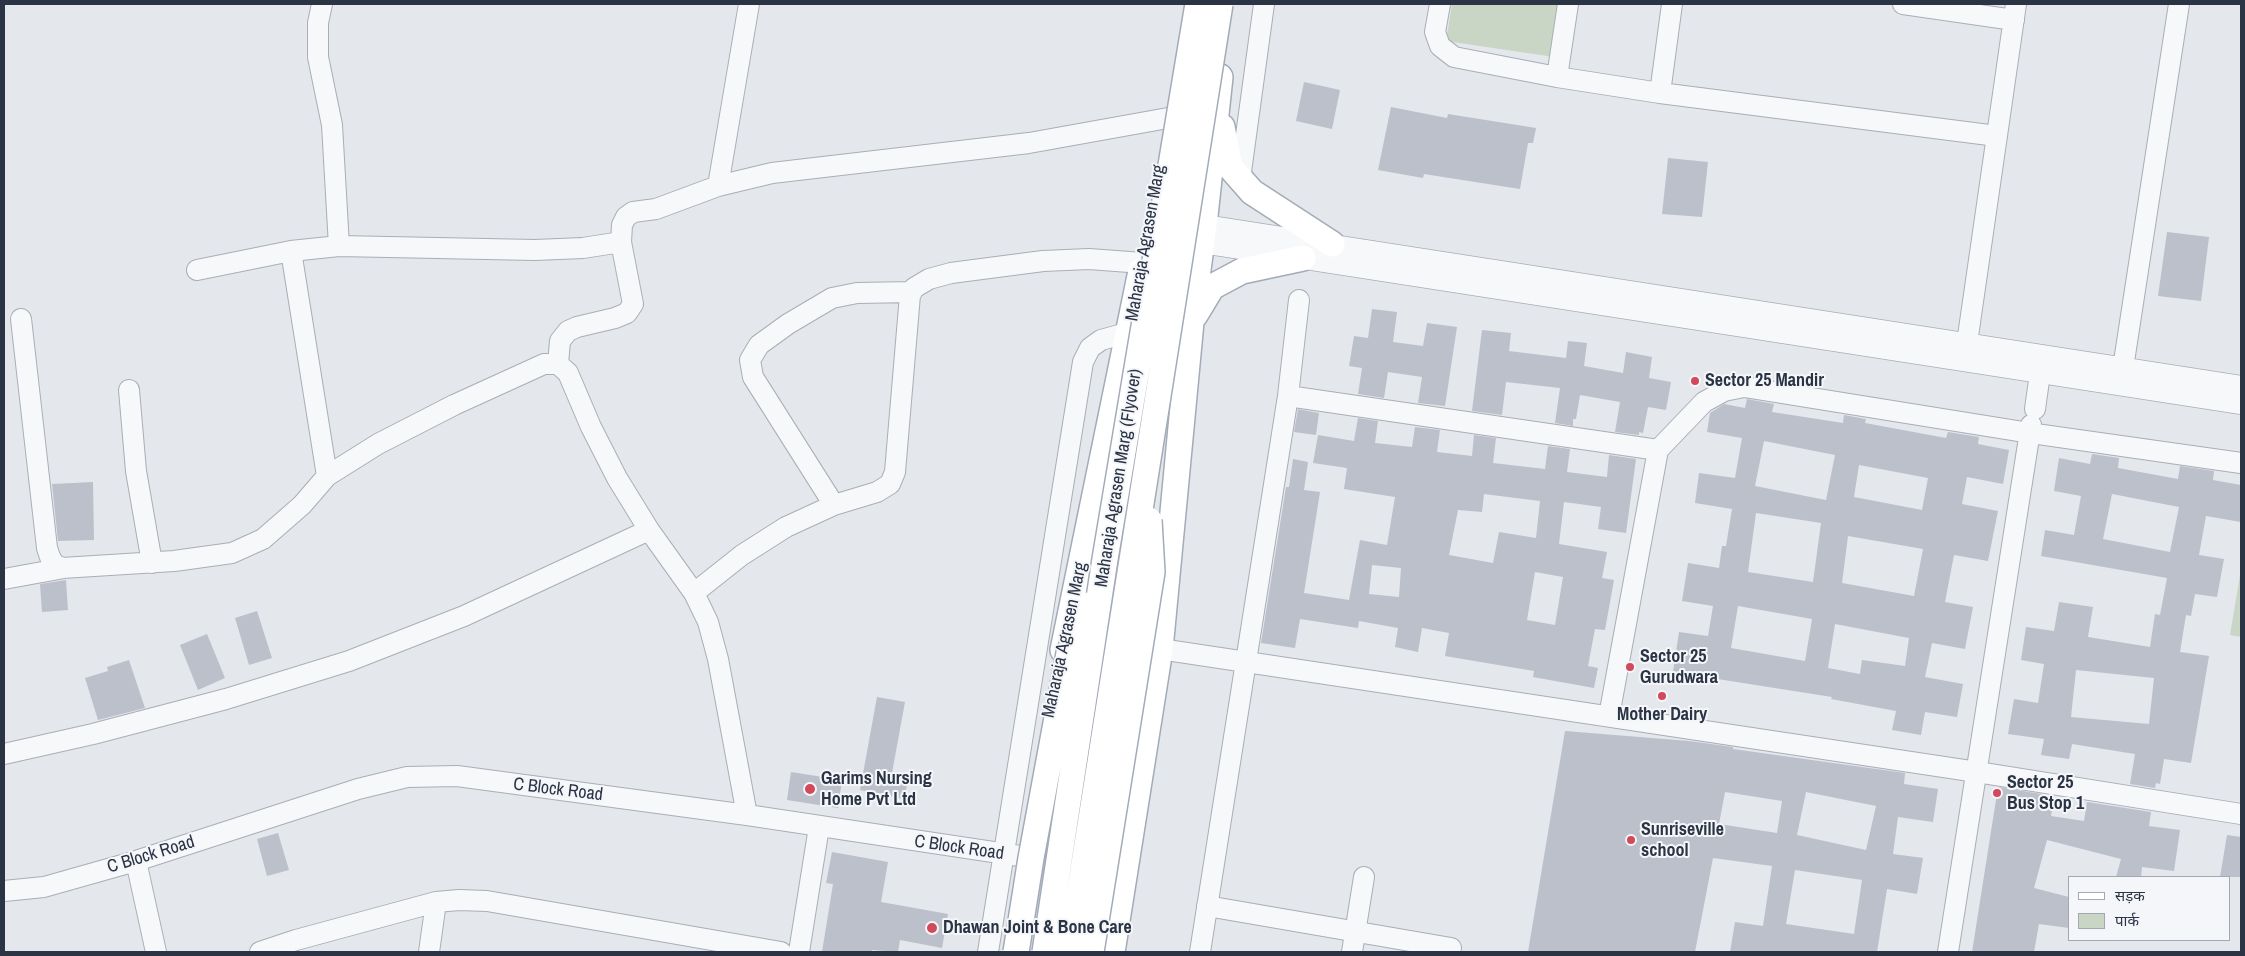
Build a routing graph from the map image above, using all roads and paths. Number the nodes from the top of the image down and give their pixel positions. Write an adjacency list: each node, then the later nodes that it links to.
1 (322, 4): 24 (street)
2 (749, 4): 20 (street)
3 (1186, 4): 17 (main road, Maharaja Agrasen Marg)
4 (1198, 4): 49 (main road, Maharaja Agrasen Marg (Flyover), bridge)
5 (1220, 4): 45 (main road, Maharaja Agrasen Marg (Flyover), bridge)
6 (1230, 4): 16 (main road)
7 (1264, 4): 19 (street)
8 (1440, 4): 14 (street)
9 (1568, 4): 14 (street)
10 (1672, 4): 15 (street)
11 (1903, 4): 13 (street)
12 (2180, 4): 37 (street)
13 (2015, 12): 18 (street)
14 (1557, 77): 15 (street)
15 (1660, 93): 18 (street)
16 (1217, 103): 19 (main road); 21 (main road)
17 (1168, 118): 20 (street); 27 (main road, Maharaja Agrasen Marg)
18 (1997, 136): 34 (street)
19 (1240, 179): 23 (main road)
20 (718, 186): 22 (street)
21 (1203, 234): 23 (street); 26 (street); 32 (main road)
22 (621, 242): 24 (street); 35 (street)
23 (1332, 244): 34 (street)
24 (339, 246): 25 (street)
25 (291, 251): 28 (street); 46 (street)
26 (1303, 258): 32 (main road); 36 (street)
27 (1143, 263): 29 (street); 33 (main road, Maharaja Agrasen Marg)
28 (197, 270)
29 (912, 292): 47 (street); 47 (street)
30 (1299, 300): 40 (street)
31 (21, 319): 51 (street)
32 (1191, 322): 54 (main road)
33 (1130, 332): 62 (main road, Maharaja Agrasen Marg); 62 (street)
34 (1967, 343): 36 (street)
35 (558, 364): 46 (street); 48 (street)
36 (2041, 364): 37 (street); 42 (street)
37 (2122, 376): 38 (street); 41 (street)
38 (2241, 386)
39 (129, 390): 50 (street)
40 (1288, 396): 43 (street); 55 (street)
41 (2241, 404)
42 (2032, 423): 43 (street); 44 (street); 58 (street)
43 (1658, 450): 56 (street)
44 (2241, 463)
45 (1146, 472): 82 (main road, Maharaja Agrasen Marg (Flyover), bridge); 83 (main road, bridge)
46 (327, 476): 50 (street)
47 (834, 505): 53 (street)
48 (649, 530): 53 (street); 57 (street)
49 (1105, 559): 80 (main road, bridge); 81 (main road, Maharaja Agrasen Marg (Flyover), bridge)
50 (152, 563): 51 (street)
51 (64, 568): 52 (street)
52 (4, 579)
53 (694, 593): 60 (street)
54 (1160, 649): 55 (street); 64 (main road)
55 (1246, 662): 56 (street); 68 (street)
56 (1609, 716): 58 (street)
57 (4, 754)
58 (1977, 772): 59 (street); 87 (street)
59 (2241, 814)
60 (747, 815): 61 (street, C Block Road); 63 (street, C Block Road)
61 (819, 827): 62 (street, C Block Road); 77 (street)
62 (1011, 855): 64 (street, C Block Road); 78 (street); 79 (main road, Maharaja Agrasen Marg)
63 (136, 860): 66 (street, C Block Road); 73 (street)
64 (1124, 871): 84 (main road)
65 (1364, 877): 69 (street)
66 (4, 891)
67 (436, 902): 70 (street); 71 (street); 75 (street)
68 (1208, 906): 69 (street); 85 (street)
69 (1355, 932): 72 (street); 86 (street)
70 (689, 945): 76 (street)
71 (295, 946): 74 (street)
72 (1452, 948)
73 (156, 952)
74 (260, 952)
75 (429, 952)
76 (781, 952)
77 (799, 952)
78 (988, 952)
79 (1004, 952)
80 (1016, 952)
81 (1045, 952)
82 (1070, 952)
83 (1091, 952)
84 (1112, 952)
85 (1200, 952)
86 (1352, 952)
87 (1948, 952)

